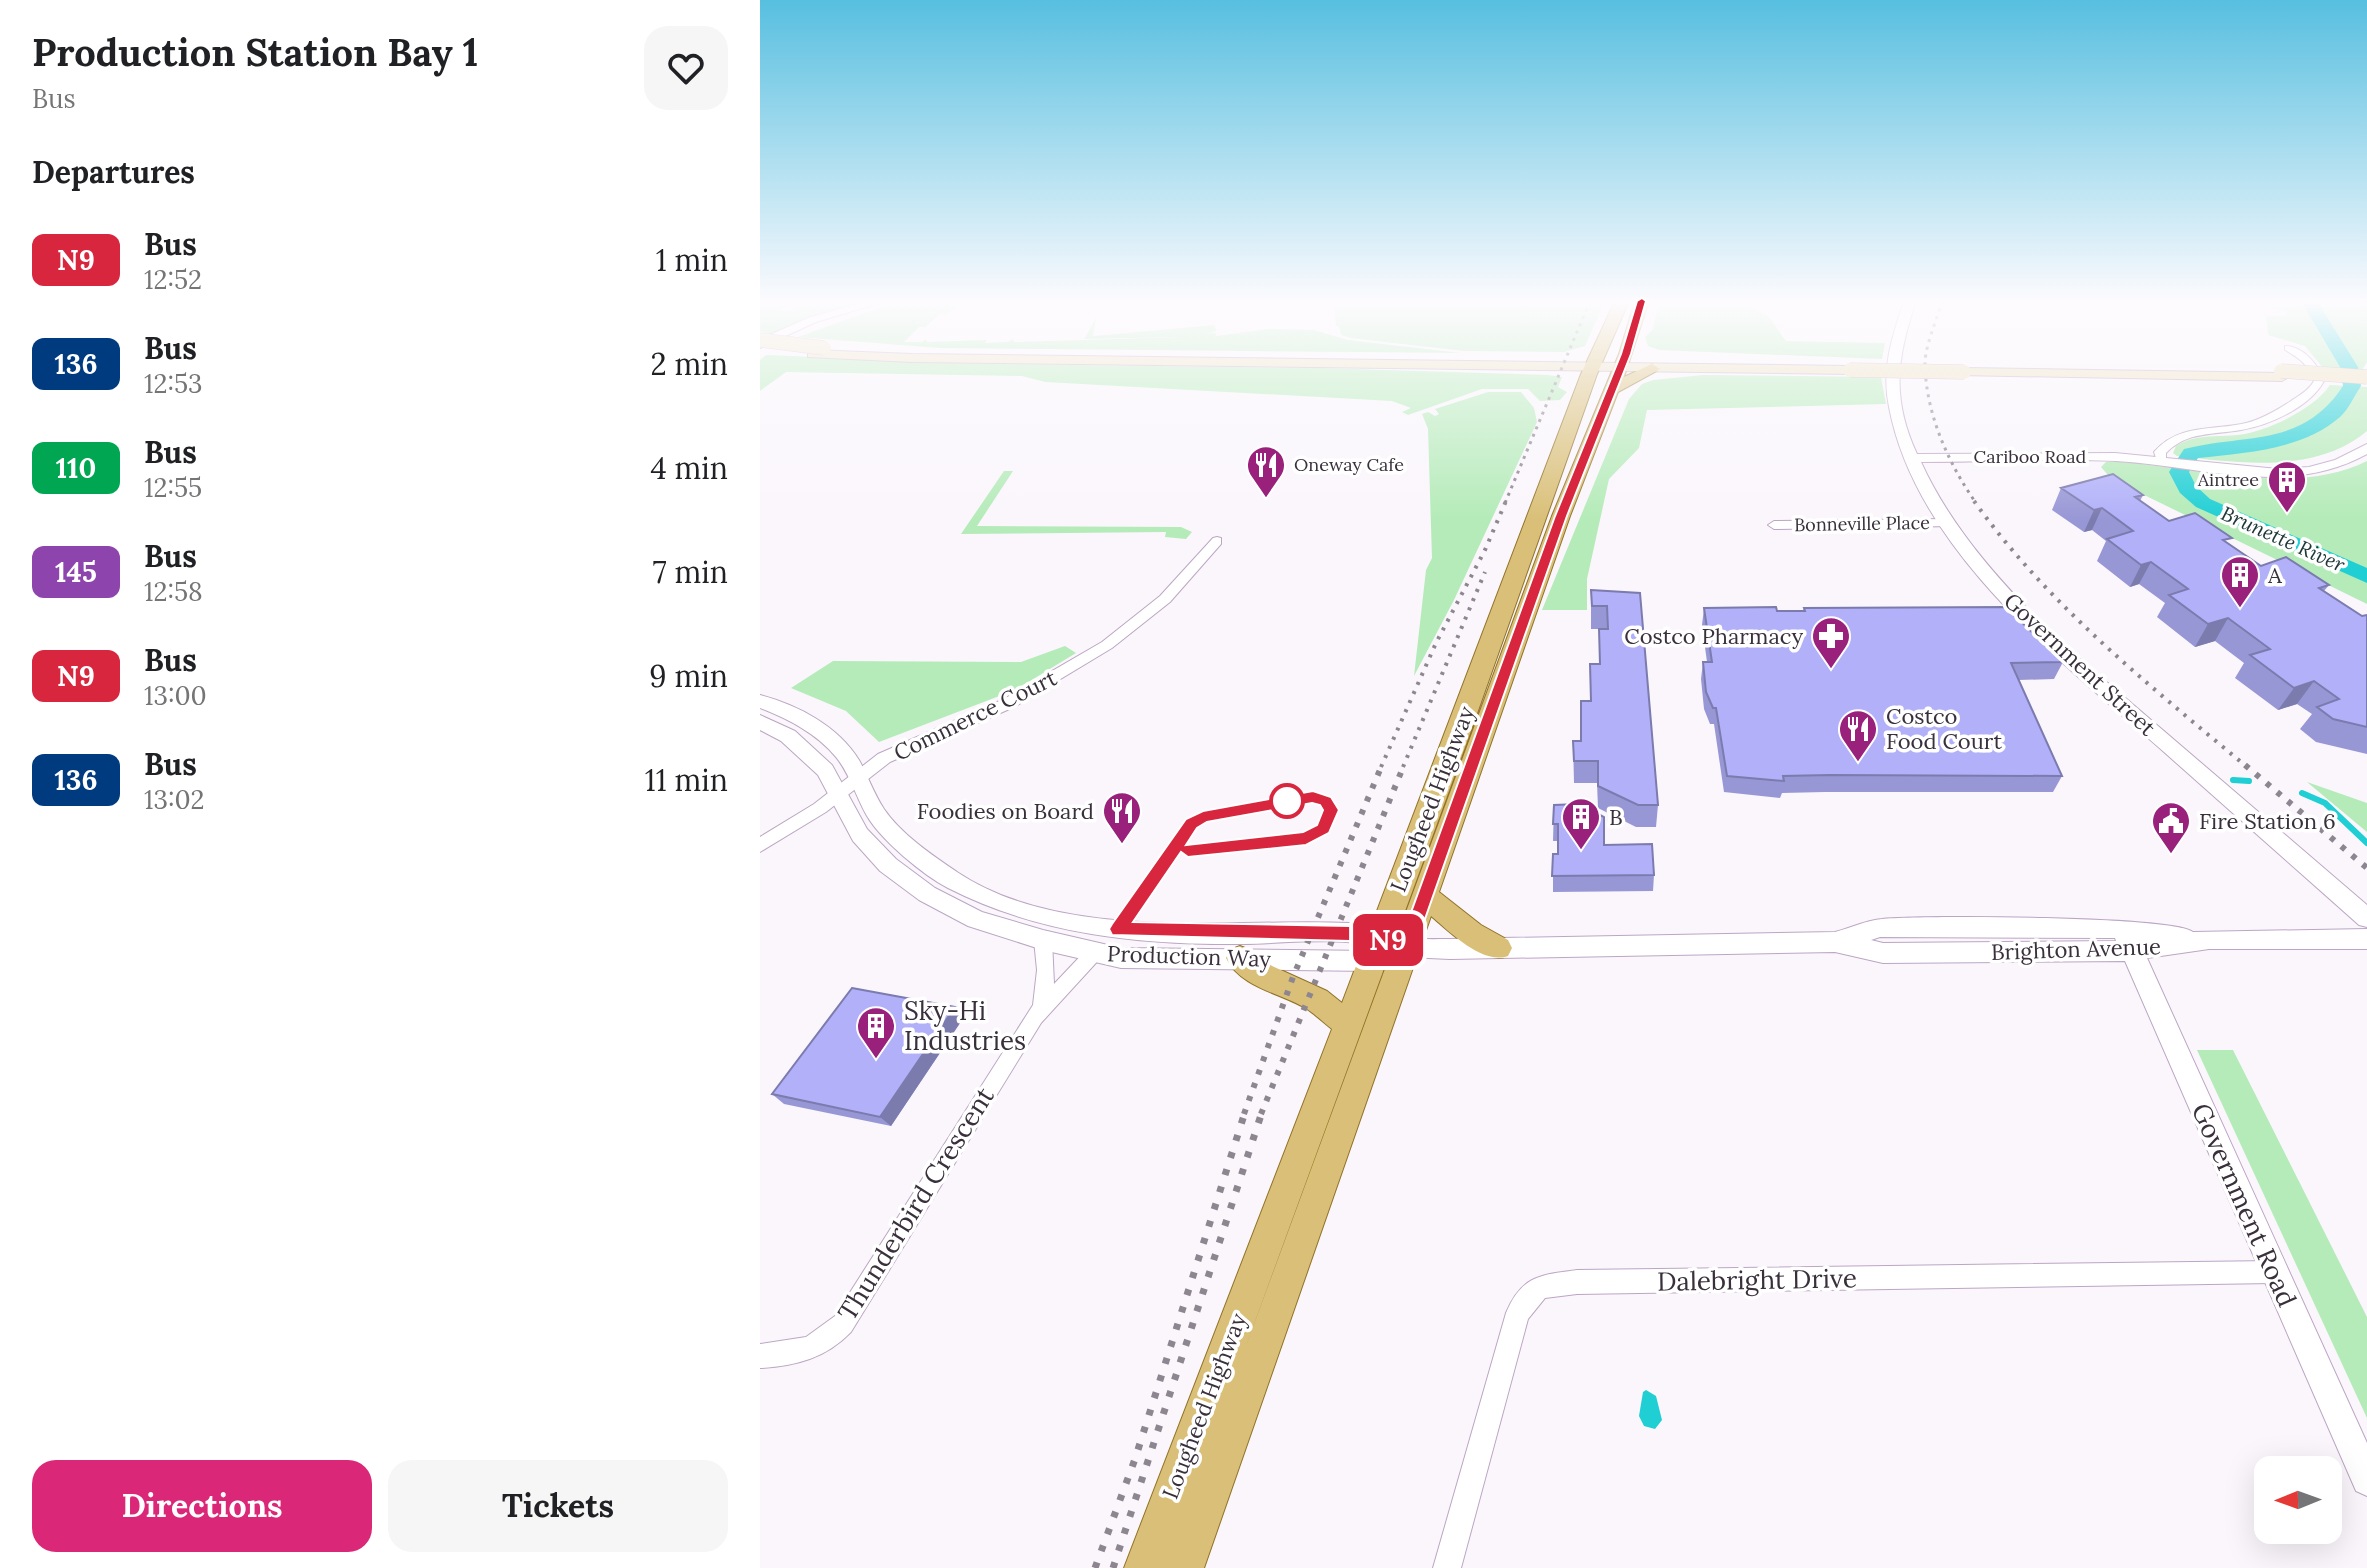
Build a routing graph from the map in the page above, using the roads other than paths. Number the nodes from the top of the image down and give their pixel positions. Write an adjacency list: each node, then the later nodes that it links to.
1 (1569, 374): 9 (main road)
2 (1590, 374): 9 (main road, Lougheed Highway)
3 (1617, 374): 10 (main road, Lougheed Highway)
4 (1642, 374): 10 (main road)
5 (1893, 374): 12 (street, Government Street)
6 (2283, 374): 8 (main road, bridge)
7 (2316, 374): 13 (street)
8 (2367, 380)
9 (1585, 385): 30 (main road, Lougheed Highway)
10 (1611, 390): 22 (main road, Lougheed Highway)
11 (2364, 454): 13 (street, Cariboo Road)
12 (1912, 458): 13 (street, Cariboo Road); 14 (street, Government Street)
13 (2162, 462)
14 (1949, 523): 15 (street, Bonneville Place); 23 (street, Government Street)
15 (1774, 525)
16 (1217, 541): 19 (street, Commerce Court)
17 (760, 701): 19 (street, Production Way)
18 (760, 722): 20 (street, Production Way)
19 (859, 776): 20 (street, Commerce Court); 24 (street, Production Way)
20 (838, 791): 21 (street); 28 (street, Production Way)
21 (760, 845)
22 (1426, 896): 30 (main road, Lougheed Highway); 31 (main road)
23 (2367, 918)
24 (1118, 929): 30 (street, Production Way); 33 (street)
25 (2122, 929): 26 (street); 29 (street); 32 (street, Government Road)
26 (2209, 939): 27 (street, Brighton Avenue); 32 (street, Brighton Avenue)
27 (2367, 939)
28 (1043, 940): 33 (street, Production Way); 35 (street, Thunderbird Crescent)
29 (1835, 942): 31 (street, Brighton Avenue); 32 (street, Brighton Avenue)
30 (1386, 948): 31 (street, Brighton Avenue); 34 (street, Production Way); 36 (main road, Lougheed Highway); 41 (main road, Lougheed Highway)
31 (1498, 948)
32 (2132, 951): 37 (street, Government Road)
33 (1096, 953): 34 (street, Production Way); 35 (street, Thunderbird Crescent)
34 (1240, 958): 36 (main road)
35 (1042, 1008): 38 (street, Thunderbird Crescent)
36 (1347, 1024): 40 (main road, Lougheed Highway)
37 (2274, 1272): 39 (street, Government Road); 42 (street, Dalebright Drive)
38 (760, 1356)
39 (2367, 1480)
40 (1144, 1568)
41 (1184, 1568)
42 (1447, 1568)

